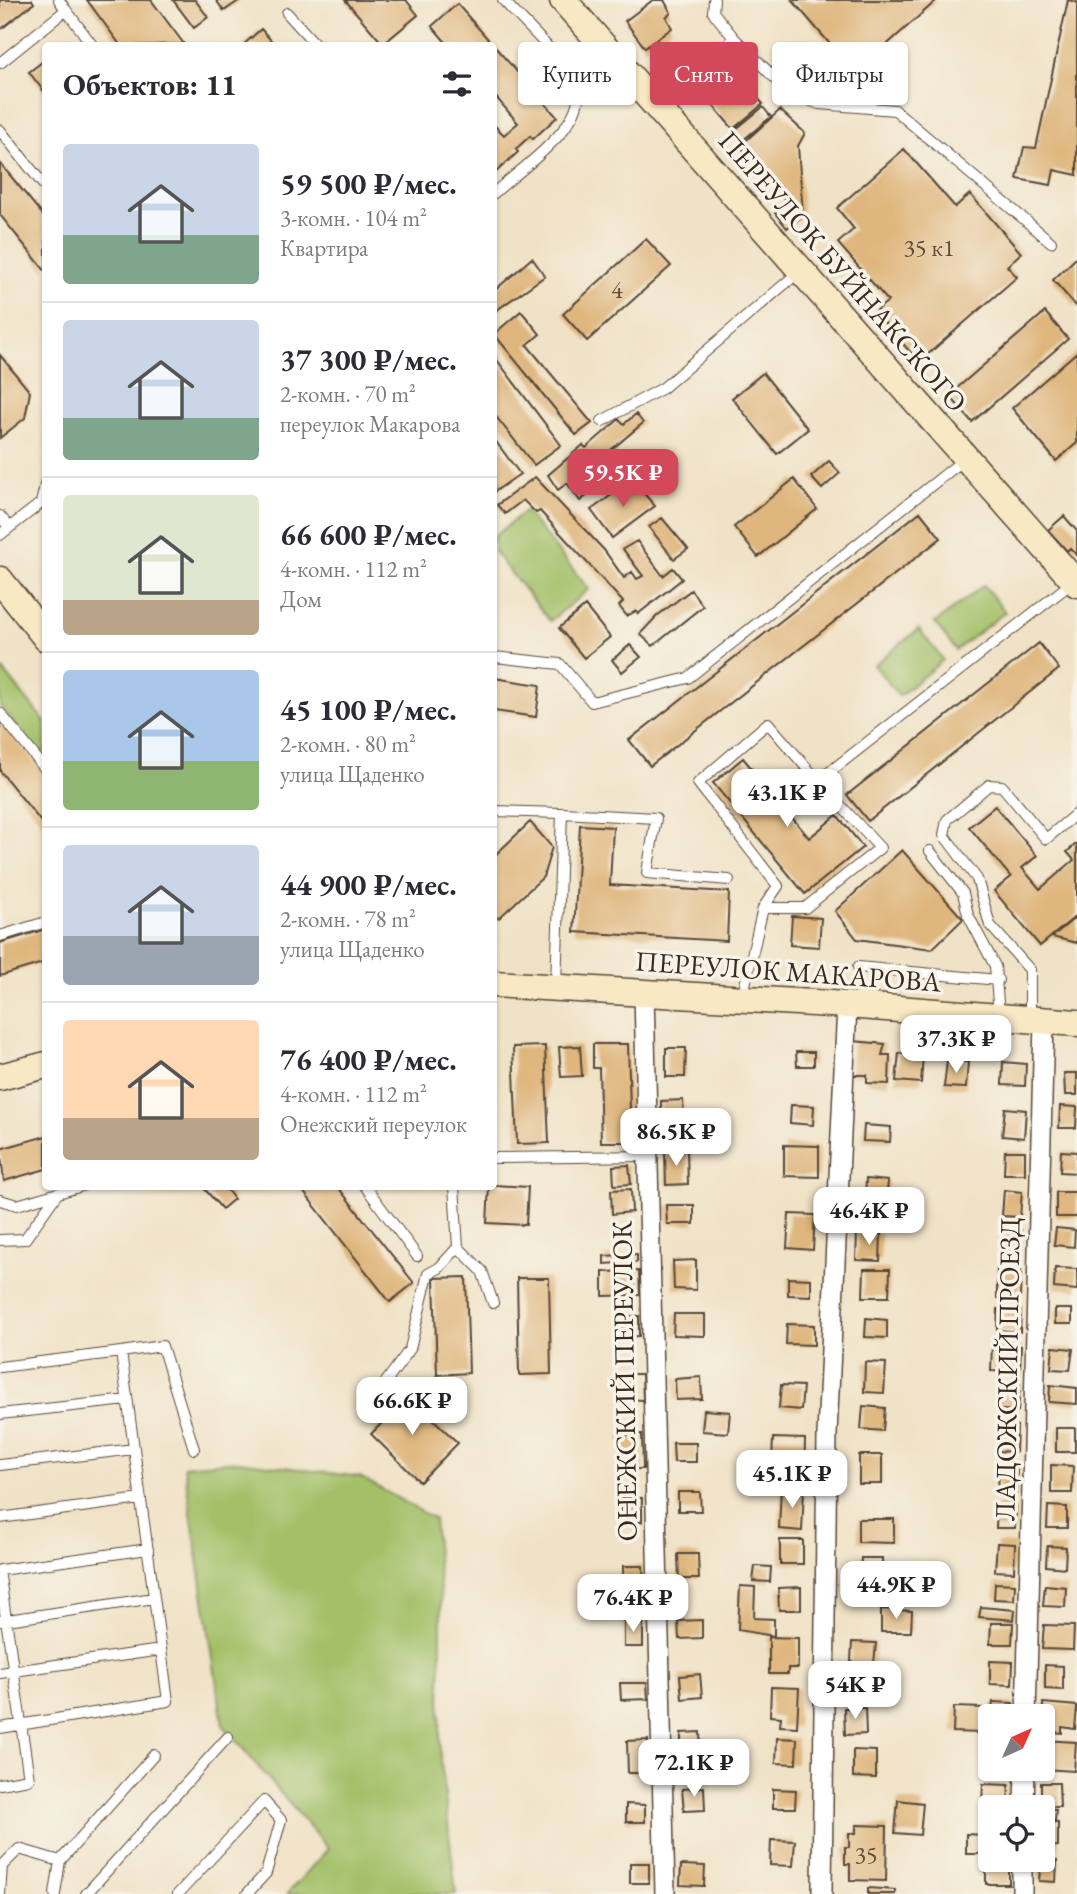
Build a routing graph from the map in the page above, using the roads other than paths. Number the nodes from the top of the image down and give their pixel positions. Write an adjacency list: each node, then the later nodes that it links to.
1 (58, 0): 5 (lane)
2 (503, 0): 10 (lane)
3 (563, 0): 11 (street, ПЕРЕУЛОК БУЙНАКСКОГО)
4 (714, 0): 7 (lane)
5 (66, 10): 8 (lane); 12 (lane)
6 (288, 13): 9 (lane)
7 (734, 38): 15 (lane); 19 (lane)
8 (90, 42)
9 (313, 42)
10 (540, 42)
11 (598, 42)
12 (0, 62)
13 (636, 85): 15 (street, ПЕРЕУЛОК БУЙНАКСКОГО)
14 (577, 105): 18 (lane)
15 (664, 116): 20 (street, ПЕРЕУЛОК БУЙНАКСКОГО)
16 (0, 130): 17 (lane)
17 (42, 183)
18 (497, 190)
19 (1051, 243)
20 (801, 271): 21 (lane); 22 (street, ПЕРЕУЛОК БУЙНАКСКОГО)
21 (602, 421)
22 (966, 457): 27 (street, ПЕРЕУЛОК БУЙНАКСКОГО); 30 (lane)
23 (42, 499): 25 (lane)
24 (0, 516): 25 (lane)
25 (9, 527): 26 (lane)
26 (0, 535)
27 (1076, 582): 33 (lane)
28 (7, 596): 29 (street)
29 (42, 634)
30 (497, 657)
31 (0, 713): 32 (lane)
32 (42, 766)
33 (818, 781): 39 (lane); 39 (lane)
34 (497, 811): 35 (lane)
35 (562, 813): 38 (lane); 45 (lane)
36 (1077, 813): 50 (lane)
37 (930, 851): 43 (lane)
38 (729, 880)
39 (763, 908): 47 (lane)
40 (42, 923): 41 (lane)
41 (0, 936)
42 (858, 967): 43 (lane)
43 (998, 980): 49 (lane)
44 (497, 984): 45 (street, ПЕРЕУЛОК МАКАРОВА)
45 (556, 987): 46 (street, ПЕРЕУЛОК МАКАРОВА)
46 (644, 992): 47 (street, ПЕРЕУЛОК МАКАРОВА); 54 (street, ОНЕЖСКИЙ ПЕРЕУЛОК)
47 (742, 999): 48 (street, ПЕРЕУЛОК МАКАРОВА)
48 (847, 1005): 49 (street, ПЕРЕУЛОК МАКАРОВА); 98 (street)
49 (999, 1019): 50 (street, ПЕРЕУЛОК МАКАРОВА)
50 (1037, 1021): 51 (street, ПЕРЕУЛОК МАКАРОВА); 83 (street, ЛАДОЖСКИЙ ПРОЕЗД)
51 (1077, 1023)
52 (42, 1066): 53 (street)
53 (0, 1077)
54 (646, 1156): 55 (lane); 97 (street, ОНЕЖСКИЙ ПЕРЕУЛОК)
55 (497, 1157)
56 (70, 1190): 59 (lane)
57 (368, 1190): 63 (lane)
58 (454, 1190): 62 (lane)
59 (57, 1194): 60 (lane); 61 (lane)
60 (0, 1200)
61 (0, 1240)
62 (458, 1247): 64 (lane); 67 (lane)
63 (417, 1256)
64 (493, 1303)
65 (121, 1352): 66 (lane); 68 (lane); 71 (lane)
66 (0, 1367)
67 (375, 1397)
68 (127, 1400): 69 (lane); 70 (lane)
69 (0, 1414)
70 (134, 1449): 72 (lane); 73 (lane)
71 (194, 1449)
72 (0, 1465)
73 (141, 1499): 74 (lane); 75 (lane)
74 (0, 1518)
75 (148, 1549): 76 (lane); 78 (lane)
76 (0, 1570)
77 (0, 1577): 79 (lane)
78 (154, 1598): 79 (lane); 80 (lane)
79 (3, 1620): 81 (lane)
80 (161, 1650): 81 (lane); 84 (lane)
81 (13, 1671): 82 (lane); 84 (lane)
82 (0, 1673)
83 (1026, 1704)
84 (21, 1725): 85 (lane); 88 (lane)
85 (0, 1728)
86 (228, 1737): 94 (lane)
87 (154, 1755): 89 (lane)
88 (0, 1784)
89 (60, 1861): 90 (lane); 93 (lane)
90 (1, 1866): 92 (lane)
91 (1023, 1872): 99 (street)
92 (0, 1894)
93 (55, 1894)
94 (86, 1894)
95 (178, 1894): 96 (lane)
96 (247, 1894)
97 (665, 1894)
98 (822, 1894)
99 (1022, 1894)

